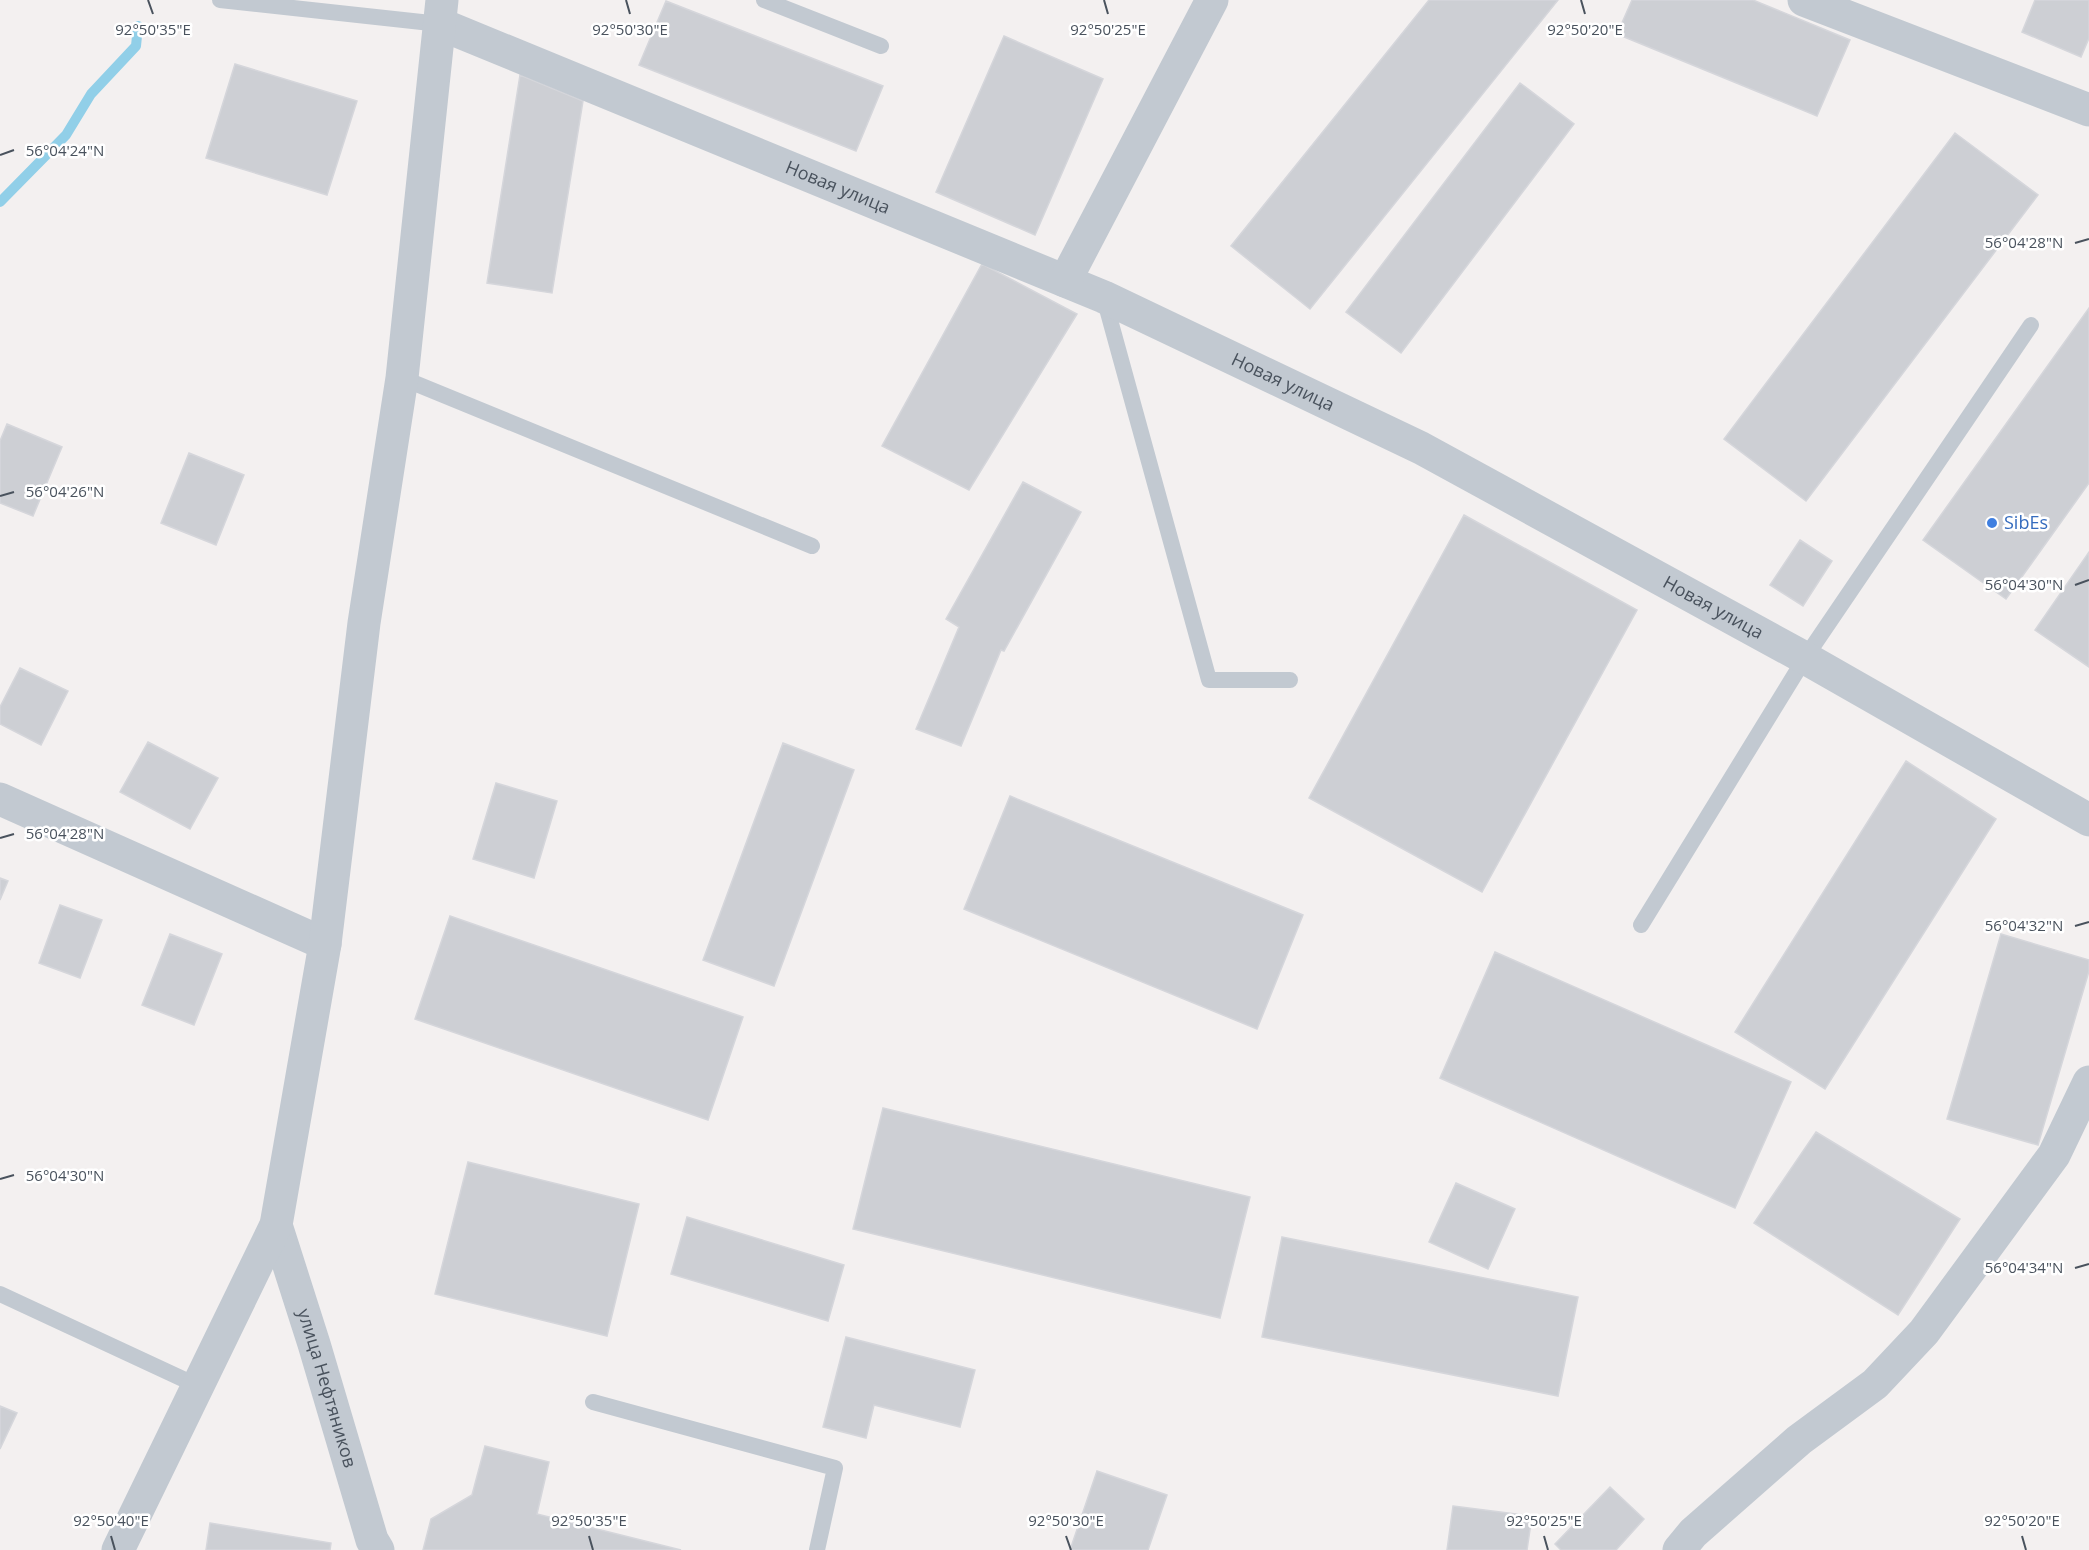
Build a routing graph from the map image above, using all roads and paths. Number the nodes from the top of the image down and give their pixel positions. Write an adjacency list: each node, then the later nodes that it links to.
1 (220, 0): 5 (lane)
2 (764, 0): 6 (lane)
3 (1212, 0): 8 (street)
4 (1804, 0): 7 (street)
5 (441, 12): 8 (street, Новая улица); 11 (street)
6 (881, 46)
7 (2089, 110)
8 (1065, 281): 9 (street, Новая улица)
9 (1104, 297): 13 (street, Новая улица); 14 (lane)
10 (2031, 325): 13 (lane)
11 (402, 378): 12 (lane); 18 (street)
12 (813, 546)
13 (1805, 658): 16 (street, Новая улица); 17 (lane)
14 (1290, 680)
15 (0, 799): 18 (street)
16 (2089, 820)
17 (1641, 926)
18 (326, 944): 20 (street)
19 (2089, 1082): 27 (street)
20 (276, 1225): 22 (street); 25 (street, улица Нефтяников)
21 (0, 1294): 22 (lane)
22 (198, 1386): 24 (street)
23 (592, 1402): 26 (lane)
24 (118, 1550)
25 (378, 1550)
26 (817, 1550)
27 (1679, 1550)

